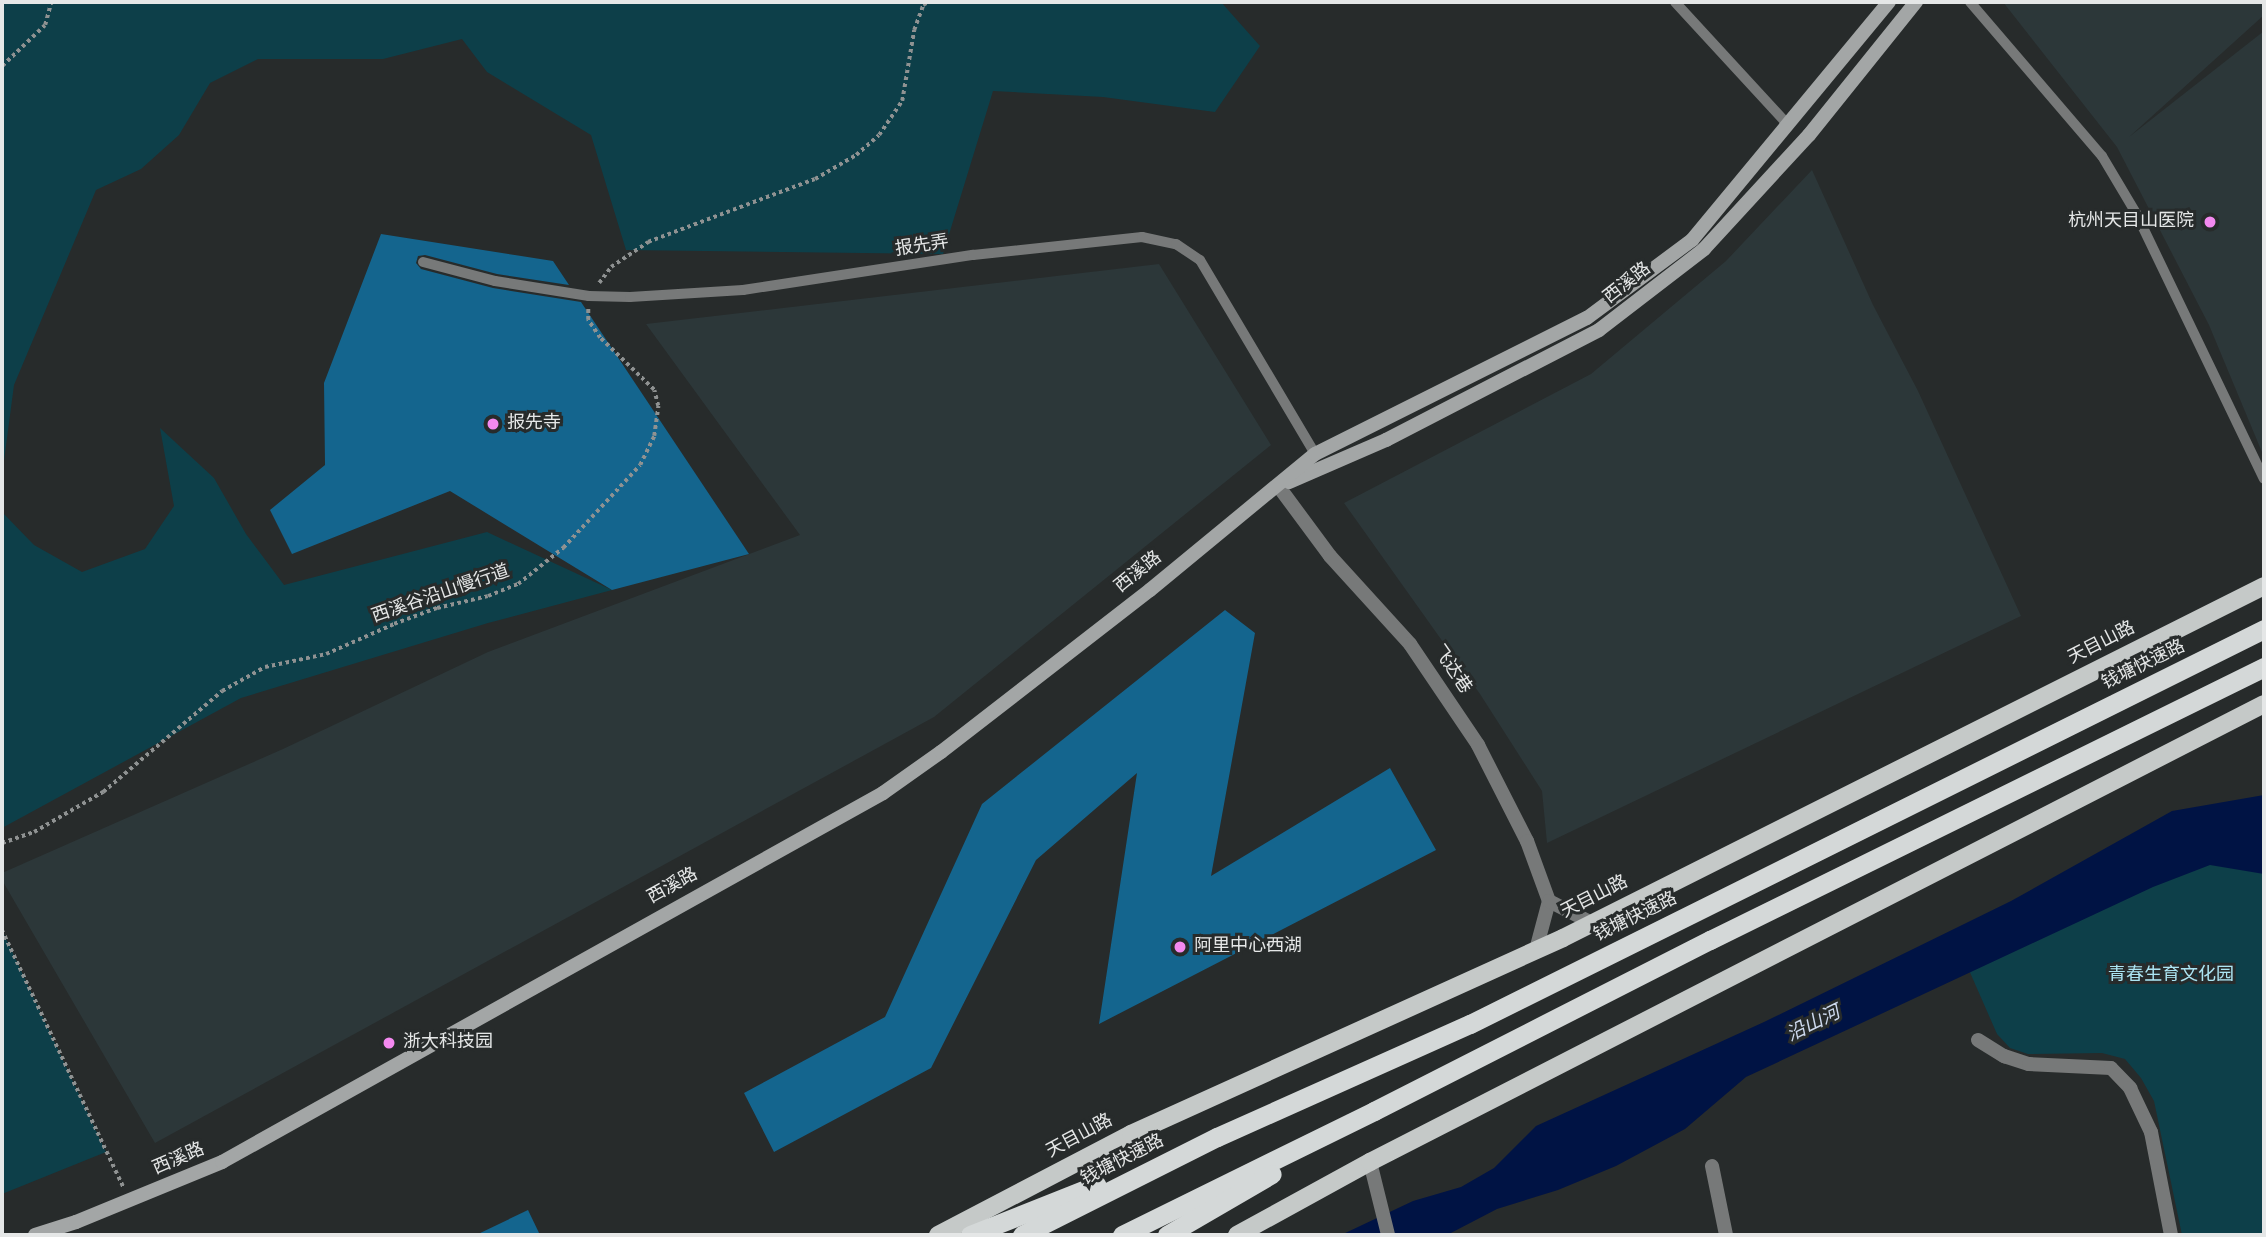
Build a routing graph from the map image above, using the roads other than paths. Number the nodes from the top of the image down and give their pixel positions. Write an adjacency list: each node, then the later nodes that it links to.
1 (1675, 2): 5 (lane)
2 (1889, 2): 5 (main road, 西溪路)
3 (1916, 2): 9 (main road, 西溪路)
4 (1970, 2): 8 (lane)
5 (1788, 125): 7 (main road, 西溪路)
6 (423, 262): 7 (lane, 报先弄)
7 (1315, 454): 9 (main road, 西溪路)
8 (2264, 480)
9 (1279, 487): 14 (street, 飞达巷); 22 (main road, 西溪路)
10 (2264, 586): 15 (main road, 天目山路)
11 (2264, 629): 19 (highway, 钱塘快速路)
12 (2264, 667): 18 (highway)
13 (2264, 704): 20 (main road)
14 (1549, 901): 15 (street); 16 (street)
15 (1592, 923): 16 (main road, 天目山路)
16 (1536, 950): 23 (main road, 天目山路)
17 (1978, 1040): 31 (street)
18 (1374, 1111): 26 (highway); 27 (highway)
19 (1217, 1137): 24 (highway); 25 (highway, 钱塘快速路)
20 (1370, 1162): 28 (main road); 29 (street)
21 (1712, 1166): 30 (street)
22 (35, 1235)
23 (938, 1235)
24 (970, 1235)
25 (1022, 1235)
26 (1122, 1235)
27 (1167, 1235)
28 (1237, 1235)
29 (1388, 1235)
30 (1726, 1235)
31 (2171, 1235)

